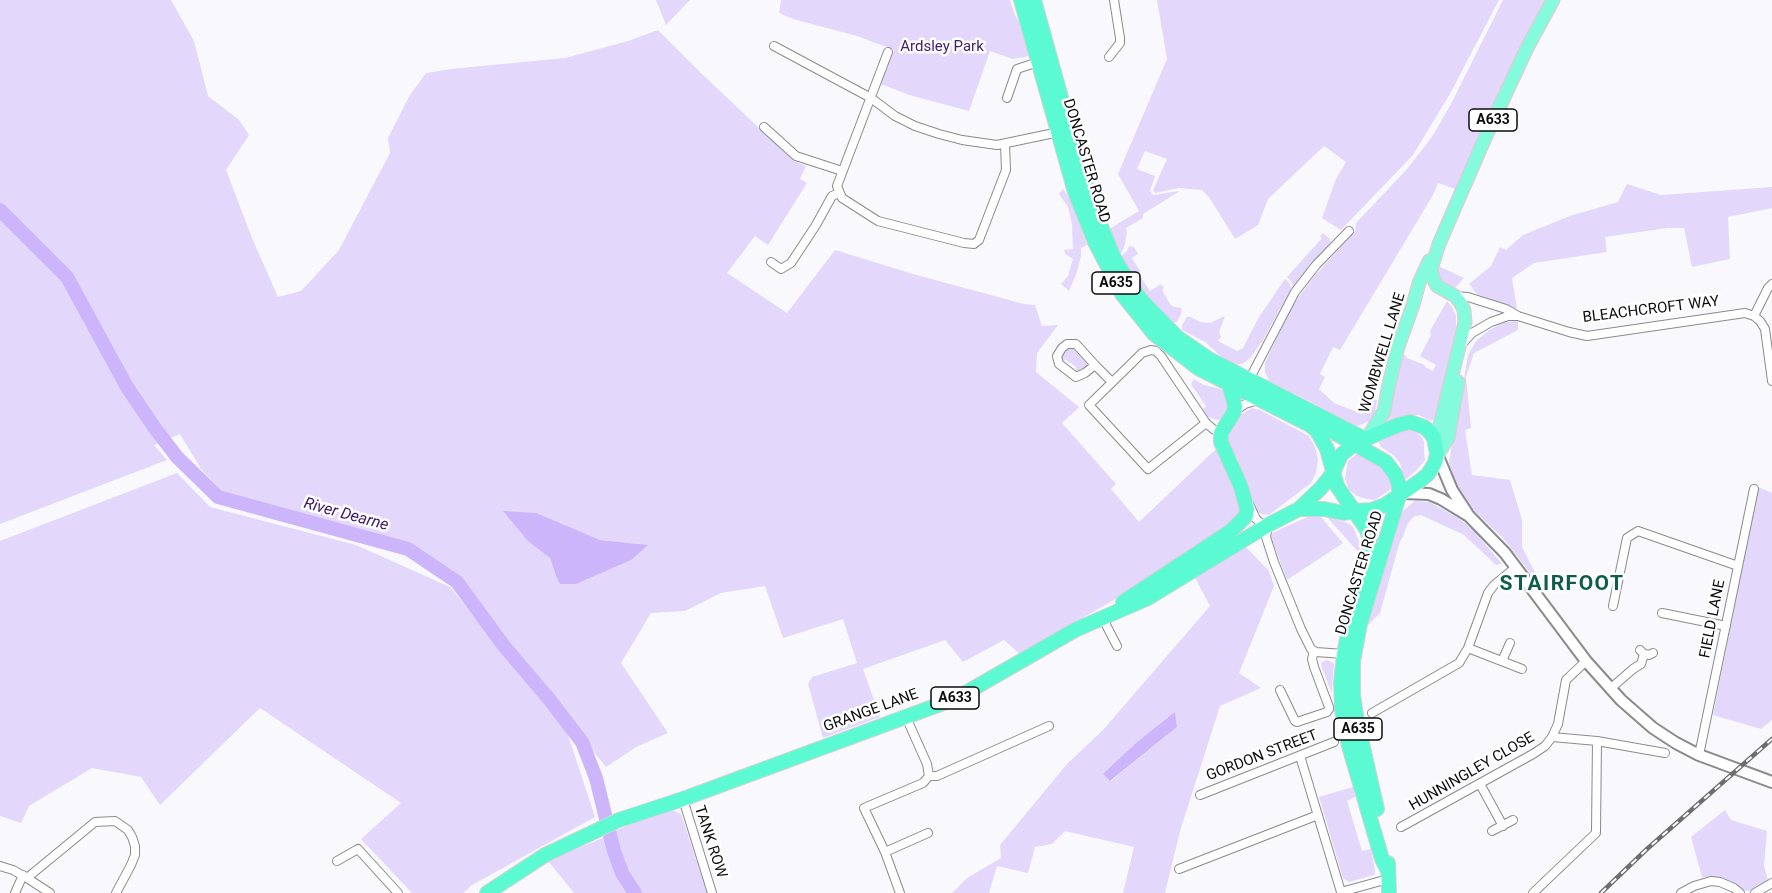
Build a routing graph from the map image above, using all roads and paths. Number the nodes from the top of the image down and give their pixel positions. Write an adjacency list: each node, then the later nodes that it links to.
1 (1021, 0): 8 (highway, DONCASTER ROAD / A635)
2 (1034, 0): 12 (highway, DONCASTER ROAD / A635)
3 (1114, 0): 7 (street)
4 (1553, 0): 17 (main road, WOMBWELL LANE / A633)
5 (774, 46): 9 (street)
6 (888, 52): 9 (street)
7 (1109, 57)
8 (1038, 62): 10 (street); 12 (highway, DONCASTER ROAD / A635)
9 (871, 98): 13 (street); 14 (street)
10 (1007, 98)
11 (764, 127): 14 (street)
12 (1064, 131): 13 (street); 27 (highway, DONCASTER ROAD / A635); 30 (highway, DONCASTER ROAD / A635)
13 (1005, 144): 15 (street)
14 (842, 171): 15 (street)
15 (838, 190): 18 (street)
16 (1348, 231): 27 (street)
17 (1439, 244): 20 (main road, WOMBWELL LANE / A633); 22 (main road, WOMBWELL LANE / A633)
18 (771, 262)
19 (1772, 284): 24 (street)
20 (1441, 289): 21 (main road, BLEACHCROFT WAY); 22 (main road)
21 (1455, 296): 23 (street, BLEACHCROFT WAY); 25 (main road)
22 (1413, 305): 36 (main road, WOMBWELL LANE / A633)
23 (1518, 315): 24 (street, BLEACHCROFT WAY); 25 (street)
24 (1754, 316): 28 (street)
25 (1459, 349): 37 (main road)
26 (1095, 365): 26 (street); 29 (street)
27 (1249, 380): 31 (highway, DONCASTER ROAD / A635); 32 (highway)
28 (1772, 381)
29 (1112, 382): 34 (street); 34 (street)
30 (1229, 384): 31 (highway, DONCASTER ROAD / A635); 33 (highway)
31 (1262, 393): 32 (highway, DONCASTER ROAD / A635); 33 (street); 36 (highway)
32 (1275, 408): 38 (highway, DONCASTER ROAD / A635)
33 (1234, 412): 35 (highway)
34 (1206, 423): 35 (street)
35 (1221, 433): 39 (highway, A633)
36 (1362, 440): 37 (highway); 38 (highway); 41 (highway)
37 (1437, 451): 41 (highway); 44 (main road)
38 (1333, 473): 42 (highway, A633); 43 (highway, A635)
39 (1241, 486): 45 (street); 50 (highway, A633)
40 (1754, 489): 46 (street, FIELD LANE)
41 (1401, 495): 43 (highway); 44 (main road); 89 (highway, DONCASTER ROAD / A635)
42 (1299, 509): 43 (highway, GRANGE LANE / A633); 45 (highway, GRANGE LANE / A633)
43 (1355, 511): 57 (highway, DONCASTER ROAD / A635)
44 (1469, 516): 47 (main road)
45 (1268, 525): 50 (highway, GRANGE LANE / A633); 55 (street)
46 (1738, 566): 48 (street); 51 (street, FIELD LANE)
47 (1516, 567): 54 (street); 59 (main road)
48 (1613, 606)
49 (1662, 613): 51 (street)
50 (1102, 617): 53 (street); 64 (highway, GRANGE LANE / A633)
51 (1726, 626): 70 (street, FIELD LANE)
52 (1510, 643): 58 (street)
53 (1117, 646)
54 (1468, 648): 58 (street); 63 (street)
55 (1314, 651): 57 (street, DONCASTER ROAD); 62 (street)
56 (1653, 653): 61 (street)
57 (1344, 654): 89 (highway, DONCASTER ROAD / A635)
58 (1502, 661): 60 (street)
59 (1586, 661): 61 (main road); 66 (street, HUNNINGLEY CLOSE)
60 (1522, 669)
61 (1610, 689): 70 (main road)
62 (1280, 690)
63 (1372, 713)
64 (906, 717): 72 (street); 76 (highway, GRANGE LANE / A633)
65 (1049, 726): 72 (street)
66 (1552, 737): 67 (street, HUNNINGLEY CLOSE); 74 (street, HUNNINGLEY CLOSE)
67 (1598, 741): 69 (street, HUNNINGLEY CLOSE); 101 (street)
68 (1334, 742): 71 (street, GORDON STREET)
69 (1665, 753)
70 (1699, 755): 73 (main road)
71 (1300, 756): 75 (street, GORDON STREET); 77 (street)
72 (929, 776): 83 (street)
73 (1772, 782)
74 (1480, 784): 79 (street, HUNNINGLEY CLOSE); 80 (street)
75 (1200, 795)
76 (683, 799): 97 (highway, GRANGE LANE / A633); 98 (street, TANK ROW)
77 (1318, 815): 85 (street); 92 (street)
78 (1513, 820): 80 (street)
79 (1401, 826)
80 (1503, 826): 81 (street)
81 (1492, 831)
82 (928, 833): 83 (street)
83 (885, 852): 99 (street)
84 (337, 861): 96 (street)
85 (1192, 864): 87 (street); 88 (street)
86 (0, 866): 90 (street)
87 (1179, 869)
88 (1195, 872)
89 (1388, 875): 92 (street); 100 (highway, DONCASTER ROAD / A635)
90 (25, 877): 93 (street); 94 (street); 95 (street)
91 (1772, 883): 104 (street)
92 (1339, 892)
93 (15, 893)
94 (50, 893)
95 (116, 893)
96 (398, 893)
97 (486, 893)
98 (712, 893)
99 (900, 893)
100 (1389, 893)
101 (1533, 893)
102 (1682, 893): 103 (street)
103 (1740, 893)
104 (1755, 893)

